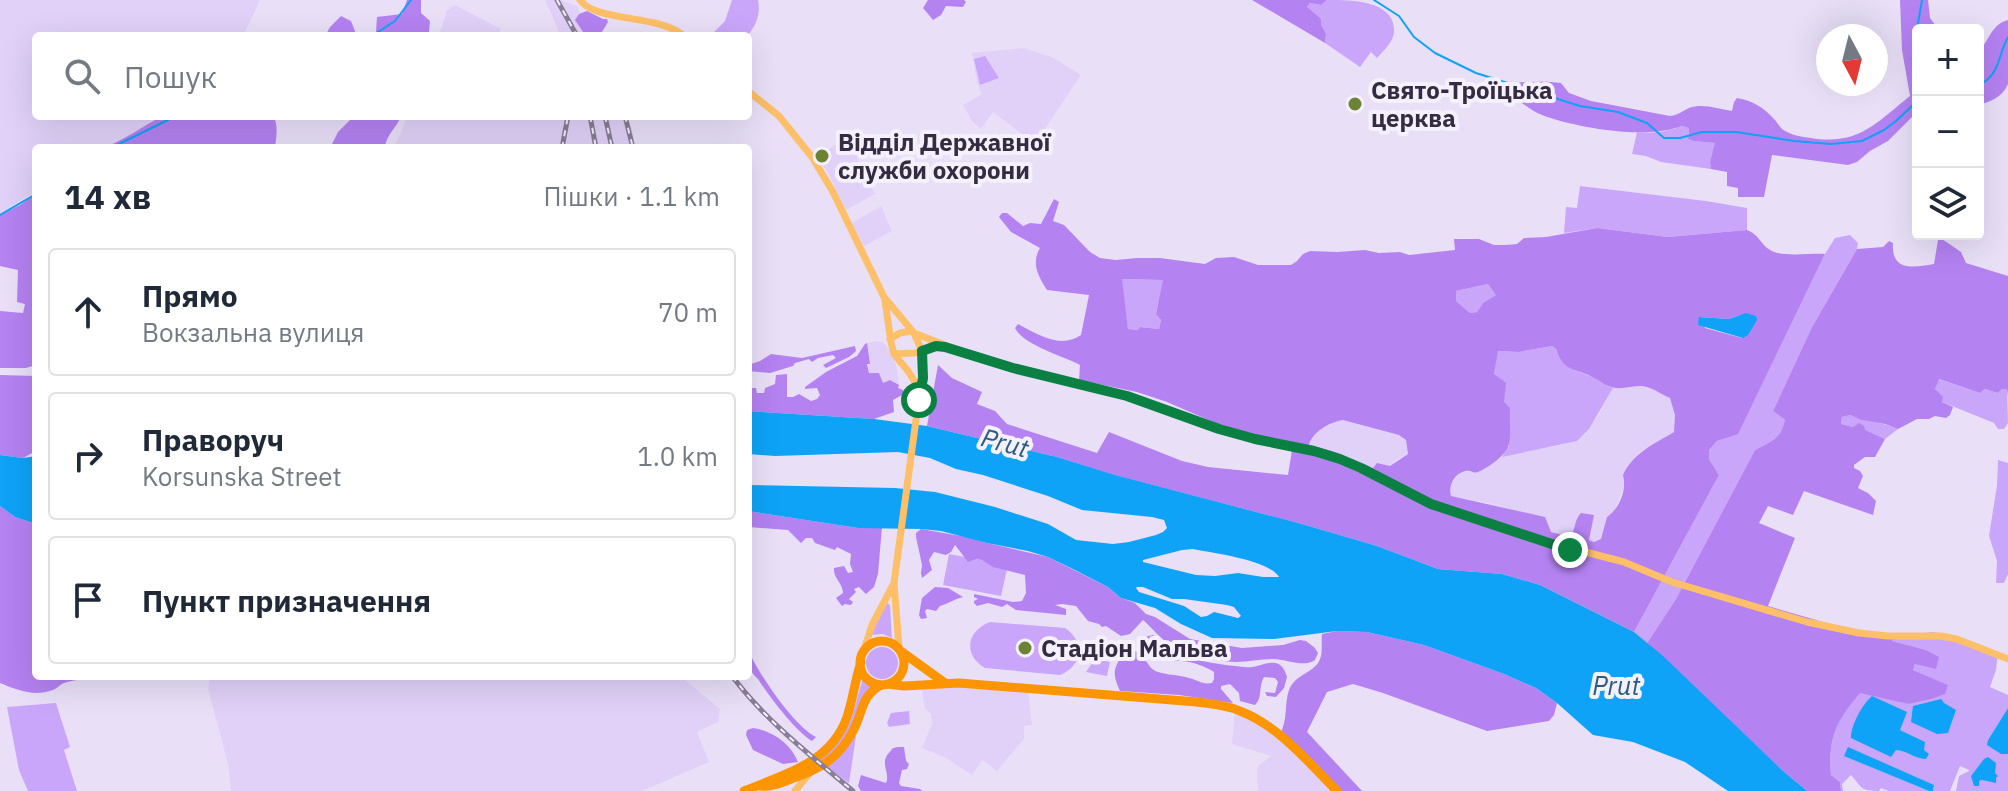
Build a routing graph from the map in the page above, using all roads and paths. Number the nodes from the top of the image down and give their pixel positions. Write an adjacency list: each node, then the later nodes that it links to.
1 (580, 0): 2 (main road)
2 (677, 32)
3 (752, 94): 4 (main road)
4 (884, 297): 5 (main road); 6 (main road)
5 (913, 332): 6 (main road); 7 (main road); 8 (main road)
6 (890, 339): 9 (main road)
7 (945, 347): 8 (main road); 14 (main road)
8 (922, 351): 9 (main road); 10 (main road)
9 (894, 354): 10 (main road)
10 (920, 390): 11 (main road)
11 (894, 583): 12 (main road); 13 (main road)
12 (900, 650): 13 (highway); 15 (highway); 16 (highway)
13 (862, 658): 16 (highway); 18 (highway)
14 (2008, 659)
15 (945, 683): 16 (highway); 21 (highway)
16 (884, 684): 17 (highway)
17 (812, 772): 18 (highway); 20 (main road)
18 (758, 788): 19 (highway)
19 (744, 791)
20 (795, 791)
21 (1337, 791)

